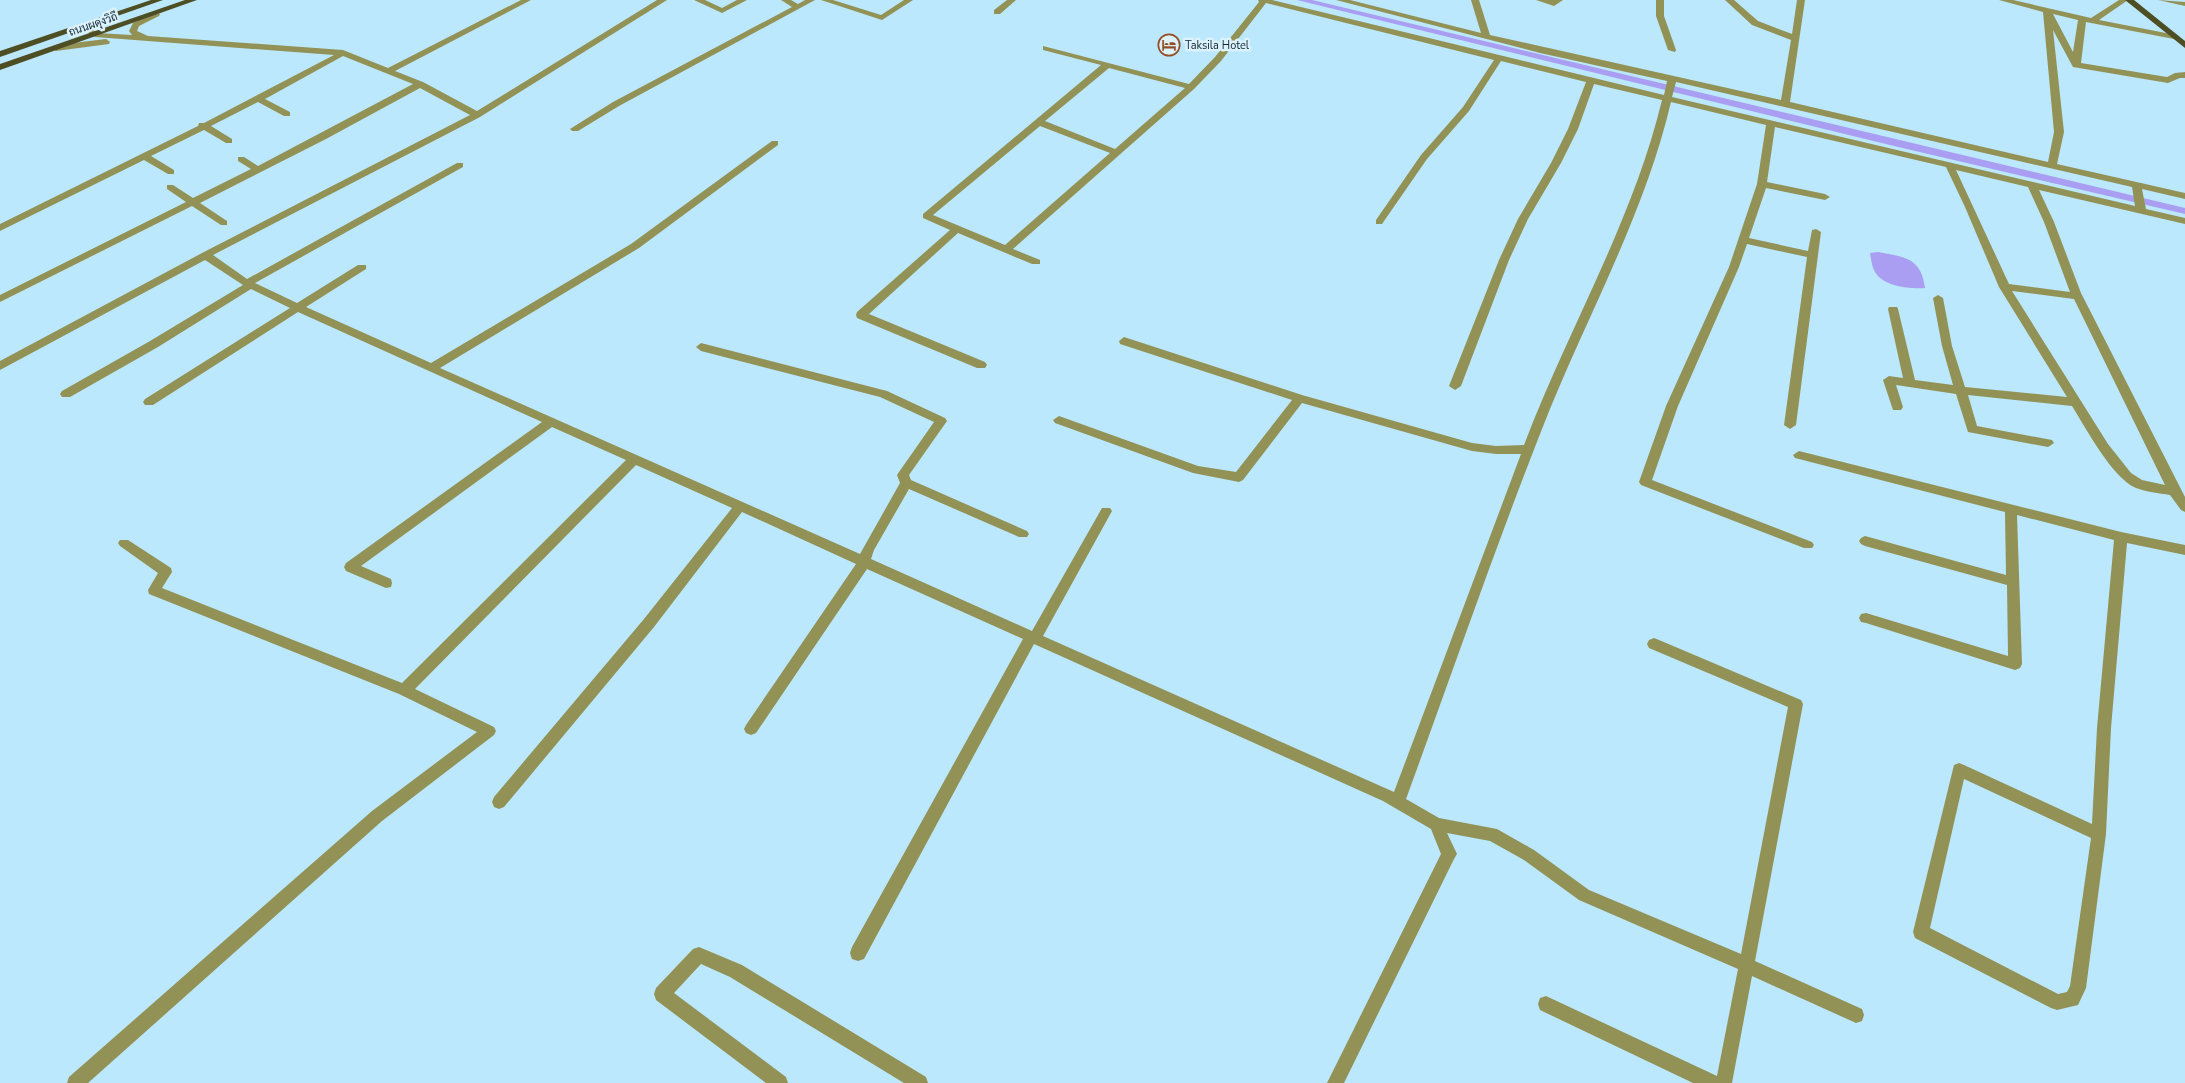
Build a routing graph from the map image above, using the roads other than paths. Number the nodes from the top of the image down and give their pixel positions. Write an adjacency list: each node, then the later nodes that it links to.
1 (158, 0): 32 (main road, ถนนผดุงวิถี)
2 (193, 0): 29 (main road, ถนนผดุงวิถี)
3 (527, 0): 51 (street)
4 (663, 0): 61 (street)
5 (698, 0): 6 (street)
6 (743, 0)
7 (785, 0): 26 (street)
8 (812, 0): 26 (street)
9 (824, 0): 10 (street)
10 (909, 0)
11 (1012, 0): 28 (street)
12 (1264, 0): 46 (street); 56 (street)
13 (1340, 0): 34 (street)
14 (1475, 0): 34 (street)
15 (1540, 0): 16 (street)
16 (1559, 0)
17 (1660, 0): 43 (street)
18 (1729, 0): 37 (street)
19 (1801, 0): 37 (street)
20 (2002, 0): 24 (street)
21 (2124, 0): 31 (street)
22 (2130, 0): 35 (main road)
23 (2162, 0): 25 (street)
24 (2017, 2): 27 (street)
25 (2185, 4)
26 (799, 7): 65 (street)
27 (2047, 11): 30 (street); 48 (street); 73 (street)
28 (997, 12)
29 (156, 14): 33 (main road, ถนนผดุงวิถี); 38 (street)
30 (2082, 19): 31 (street); 48 (street)
31 (2092, 21): 35 (street)
32 (84, 26): 33 (street); 45 (main road, ถนนผดุงวิถี)
33 (95, 35): 38 (street); 40 (main road, ถนนผดุงวิถี)
34 (1486, 35): 42 (street)
35 (2174, 37): 36 (street); 39 (main road)
36 (2185, 37)
37 (1794, 38): 59 (street)
38 (169, 40): 40 (street); 44 (street)
39 (2185, 45)
40 (56, 48): 50 (main road, ถนนผดุงวิถี)
41 (1046, 48): 47 (street)
42 (1540, 50): 49 (street); 53 (street)
43 (1672, 50)
44 (343, 53): 51 (street); 57 (street)
45 (0, 54)
46 (1499, 58): 49 (street); 85 (street)
47 (1108, 65): 56 (street); 62 (street)
48 (2076, 65): 52 (street)
49 (1531, 66): 54 (street)
50 (0, 67)
51 (389, 71): 55 (street)
52 (2185, 75)
53 (1672, 79): 58 (street); 59 (street)
54 (1591, 81): 58 (street); 109 (street)
55 (420, 84): 61 (street); 74 (street)
56 (1192, 87): 68 (street)
57 (258, 99): 60 (street); 64 (street)
58 (1666, 99): 63 (street); 120 (street)
59 (1785, 104): 76 (street)
60 (286, 114)
61 (477, 115): 92 (street)
62 (1039, 122): 68 (street); 88 (street)
63 (1771, 124): 72 (street); 77 (street)
64 (202, 126): 66 (street); 69 (street)
65 (575, 129)
66 (229, 141)
67 (774, 143): 107 (street)
68 (1117, 153): 91 (street)
69 (144, 155): 75 (street); 87 (street)
70 (241, 159): 74 (street)
71 (460, 165): 96 (street)
72 (1950, 165): 76 (street); 97 (street)
73 (2052, 166): 76 (street); 78 (street)
74 (258, 170): 82 (street)
75 (171, 172)
76 (2027, 174): 83 (street); 98 (street)
77 (1762, 184): 81 (street); 90 (street)
78 (2138, 185): 80 (street); 83 (street)
79 (170, 187): 82 (street)
80 (2185, 196)
81 (1825, 197)
82 (194, 202): 86 (street); 100 (street)
83 (2140, 210): 84 (street)
84 (2185, 221)
85 (1379, 222)
86 (224, 223)
87 (0, 228)
88 (956, 229): 91 (street); 105 (street)
89 (1816, 232): 93 (street)
90 (1743, 240): 93 (street); 133 (street)
91 (1006, 250): 94 (street)
92 (206, 254): 96 (street); 106 (street)
93 (1812, 255): 118 (street)
94 (1036, 262)
95 (362, 267): 101 (street)
96 (248, 284): 101 (street); 111 (street)
97 (2004, 287): 98 (street); 114 (street)
98 (2077, 296): 124 (street)
99 (1938, 298): 110 (street)
100 (0, 299)
101 (297, 308): 107 (street); 113 (street)
102 (1893, 309): 108 (street)
103 (1124, 342): 112 (street)
104 (702, 347): 123 (street)
105 (981, 365)
106 (0, 366)
107 (431, 368): 117 (street)
108 (1910, 382): 110 (street); 115 (street)
109 (1454, 386)
110 (1961, 389): 114 (street); 119 (street)
111 (66, 394)
112 (1299, 398): 116 (street); 120 (street)
113 (148, 402)
114 (2075, 402): 124 (street)
115 (1897, 407)
116 (1059, 420)
117 (552, 422): 122 (street); 137 (street)
118 (1790, 425)
119 (2048, 443)
120 (1529, 449): 144 (street)
121 (1799, 454): 127 (street)
122 (635, 459): 125 (street); 141 (street)
123 (906, 483): 129 (street); 135 (street)
124 (2174, 490): 126 (street)
125 (740, 506): 135 (street); 143 (street)
126 (2185, 507)
127 (2011, 509): 130 (street); 136 (street)
128 (1106, 511): 139 (street)
129 (1023, 534)
130 (2121, 537): 134 (street); 146 (street)
131 (1865, 541): 136 (street)
132 (124, 543): 141 (street)
133 (1808, 545)
134 (2185, 550)
135 (864, 563): 139 (street); 142 (street)
136 (2013, 582): 138 (street)
137 (386, 583)
138 (1866, 618)
139 (1033, 638): 144 (street); 147 (street)
140 (1654, 644): 148 (street)
141 (404, 690): 151 (street)
142 (751, 729)
143 (499, 802)
144 (1398, 802): 145 (street)
145 (1436, 824): 148 (street); 154 (street)
146 (2099, 834): 146 (street)
147 (858, 953)
148 (1746, 965): 150 (street); 156 (street)
149 (1546, 1004): 155 (street)
150 (1856, 1015)
151 (75, 1083)
152 (780, 1083): 153 (street)
153 (920, 1083)
154 (1334, 1083)
155 (1712, 1083)
156 (1724, 1083)

